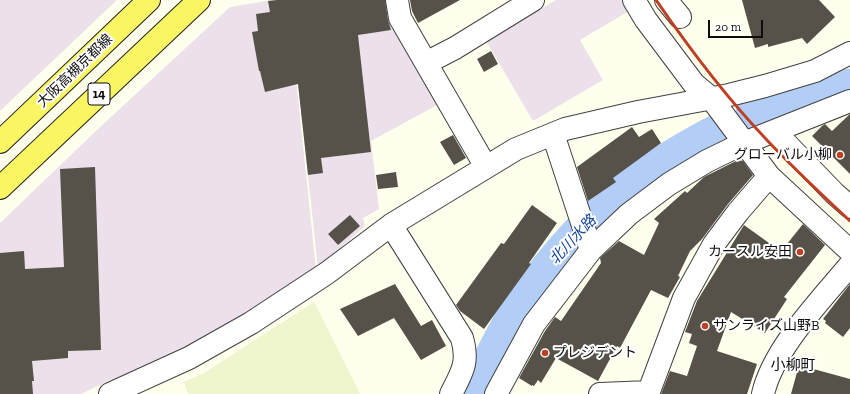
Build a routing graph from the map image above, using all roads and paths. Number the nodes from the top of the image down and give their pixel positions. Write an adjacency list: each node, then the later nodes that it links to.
1 (149, 0): 14 (main road, 大阪高槻京都線 / 14)
2 (199, 0): 18 (main road, 14)
3 (397, 0): 9 (street)
4 (533, 0): 9 (street)
5 (634, 0): 10 (street)
6 (666, 0): 7 (street)
7 (680, 17)
8 (850, 53): 10 (street)
9 (426, 63): 16 (street)
10 (711, 98): 13 (street); 15 (street)
11 (850, 101): 12 (street)
12 (774, 131): 15 (street); 19 (street)
13 (553, 134): 16 (street); 21 (street)
14 (0, 142)
15 (744, 143): 17 (street); 21 (street)
16 (486, 167): 20 (street)
17 (769, 176): 22 (street); 24 (street)
18 (0, 188)
19 (850, 207)
20 (391, 225): 25 (street); 26 (street)
21 (589, 245): 27 (street)
22 (850, 251)
23 (850, 265): 29 (street)
24 (649, 393): 28 (street)
25 (110, 394)
26 (451, 394)
27 (496, 394)
28 (600, 394)
29 (763, 394)

